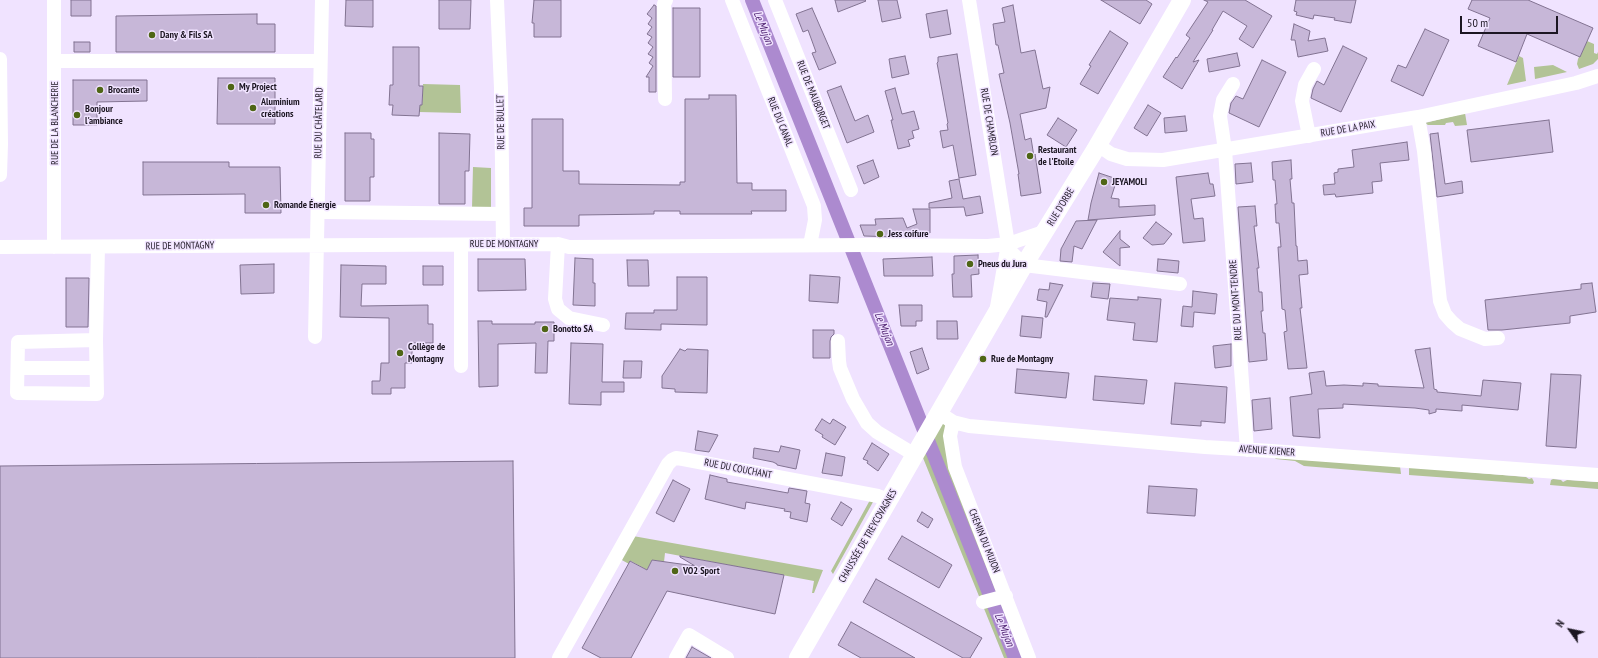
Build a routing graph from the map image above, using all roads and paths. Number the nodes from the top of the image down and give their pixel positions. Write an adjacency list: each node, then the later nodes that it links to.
1 (54, 0): 10 (street, RUE DE LA BLANCHERIE)
2 (322, 0): 11 (street, RUE DU CHÂTELARD)
3 (497, 0): 23 (street, RUE DE BULLET)
4 (666, 0): 15 (street)
5 (732, 0): 30 (street, RUE DU CANAL)
6 (775, 0): 21 (street, RUE DE MAUBORGET)
7 (969, 0): 27 (street, RUE DE CHAMBLON)
8 (1182, 0): 18 (main road, RUE D'ORBE)
9 (0, 59): 20 (street)
10 (54, 61): 11 (street); 32 (street, RUE DE LA BLANCHERIE)
11 (320, 61): 28 (street, RUE DU CHÂTELARD)
12 (1314, 69): 17 (street)
13 (1598, 76): 16 (street, RUE DE LA PAIX)
14 (1233, 84): 19 (street, RUE DU MONT-TENDRE)
15 (665, 99)
16 (1418, 117): 17 (street, RUE DE LA PAIX); 39 (street)
17 (1308, 136): 19 (street, RUE DE LA PAIX)
18 (1098, 146): 19 (street, RUE DE LA PAIX); 24 (main road, RUE D'ORBE)
19 (1225, 150): 46 (street, RUE DU MONT-TENDRE)
20 (0, 175)
21 (851, 190)
22 (325, 212): 23 (street)
23 (502, 214): 25 (street, RUE DE BULLET)
24 (1046, 231): 27 (street); 34 (main road, RUE D'ORBE)
25 (503, 244): 26 (street, RUE DE MONTAGNY); 29 (street, RUE DE MONTAGNY)
26 (558, 244): 30 (street, RUE DE MONTAGNY); 37 (street)
27 (1008, 244): 30 (street, RUE DE MONTAGNY); 34 (street, RUE DE CHAMBLON); 36 (street, RUE DE CHAMBLON)
28 (316, 245): 29 (street, RUE DE MONTAGNY); 33 (street, RUE DE MONTAGNY); 38 (street, RUE DU CHÂTELARD)
29 (461, 245): 42 (street)
30 (810, 246)
31 (0, 247): 32 (street, RUE DE MONTAGNY)
32 (54, 247): 33 (street, RUE DE MONTAGNY)
33 (98, 247): 40 (street)
34 (1024, 265): 35 (street); 36 (main road, RUE D'ORBE)
35 (1180, 284)
36 (995, 317): 45 (main road, RUE D'ORBE)
37 (603, 325)
38 (315, 337)
39 (1498, 338)
40 (96, 340): 43 (street); 44 (street)
41 (838, 341): 47 (street)
42 (461, 366)
43 (18, 368): 44 (street); 44 (street)
44 (96, 368)
45 (942, 419): 46 (street, AVENUE KIENER); 47 (main road, CHAUSSÉE DE TREYCOVAGNES); 50 (street, CHEMIN DU MUJON)
46 (1247, 450): 48 (street, AVENUE KIENER)
47 (917, 451): 49 (main road, CHAUSSÉE DE TREYCOVAGNES)
48 (1598, 475)
49 (889, 500): 52 (street, RUE DU COUCHANT); 55 (main road, CHAUSSÉE DE TREYCOVAGNES)
50 (1006, 596): 51 (street); 56 (street, CHEMIN DU MUJON)
51 (983, 602)
52 (559, 658)
53 (676, 658): 54 (street)
54 (727, 658)
55 (798, 658)
56 (1029, 658)

